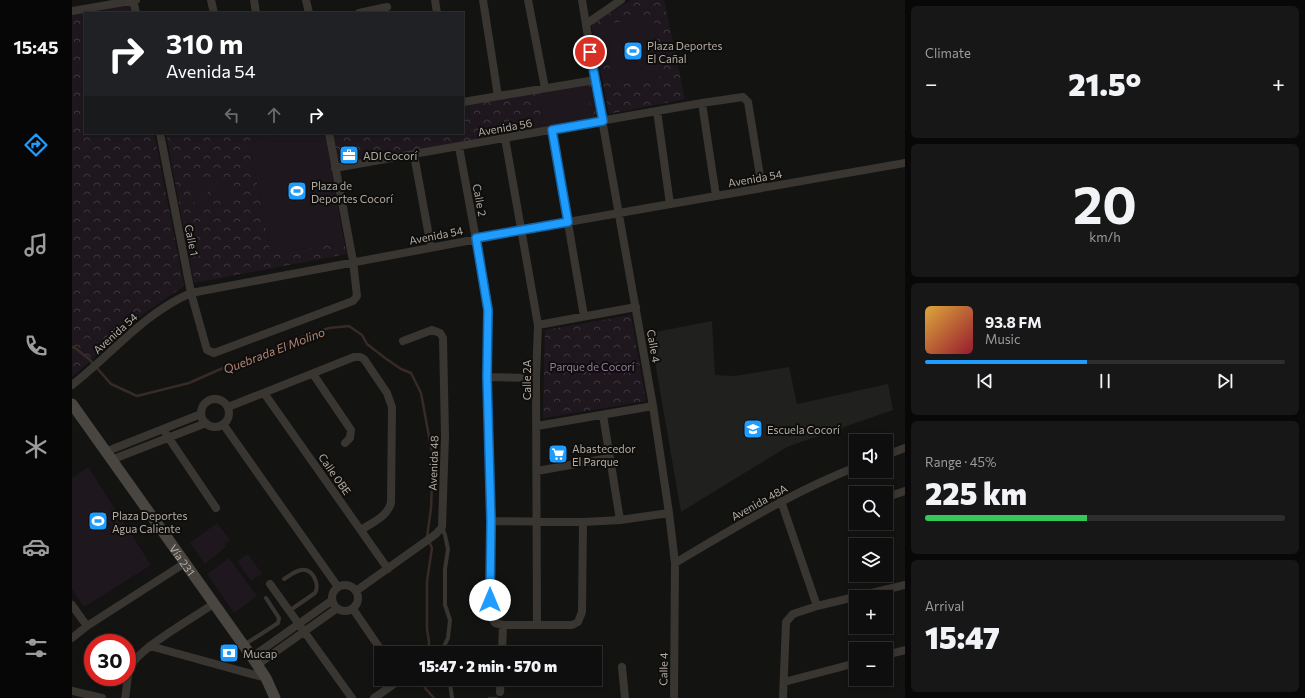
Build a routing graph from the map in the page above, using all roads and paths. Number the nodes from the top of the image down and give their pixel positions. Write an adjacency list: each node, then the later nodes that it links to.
1 (134, 0): 11 (street); 12 (street)
2 (211, 0): 13 (street)
3 (254, 0): 14 (street)
4 (306, 0): 15 (street)
5 (435, 0): 17 (street)
6 (483, 0): 21 (street)
7 (528, 0): 20 (street)
8 (582, 0): 18 (street, Calle 4)
9 (618, 0): 18 (street)
10 (387, 7): 16 (street)
11 (72, 11)
12 (136, 12)
13 (214, 12)
14 (256, 12)
15 (309, 12)
16 (364, 12)
17 (437, 12)
18 (586, 24): 19 (street, Calle 4)
19 (595, 80): 20 (street); 25 (street, Calle 4)
20 (545, 88): 21 (street)
21 (498, 96): 22 (street)
22 (464, 102)
23 (702, 103): 24 (street, Avenida 56); 34 (street, Avenida 56); 35 (street)
24 (657, 111): 25 (street, Avenida 56); 36 (street)
25 (603, 121): 26 (street, Avenida 56); 37 (street, Calle 4)
26 (552, 130): 29 (street, Avenida 56); 38 (street)
27 (160, 134): 43 (street, Calle 1)
28 (329, 134): 33 (street)
29 (505, 138): 30 (street, Avenida 56); 39 (street, Calle 2A)
30 (459, 147): 31 (street, Avenida 56); 40 (street, Calle 2)
31 (414, 154): 33 (street, Avenida 56); 41 (street)
32 (905, 163): 34 (street, Avenida 54)
33 (335, 168): 42 (street)
34 (762, 188): 35 (street, Avenida 54)
35 (716, 196): 36 (street, Avenida 54)
36 (670, 204): 37 (street, Avenida 54)
37 (619, 213): 38 (street, Avenida 54); 44 (street, Calle 4)
38 (568, 222): 39 (street, Avenida 54); 45 (street)
39 (522, 230): 40 (street, Avenida 54); 46 (street, Calle 2A)
40 (476, 238): 41 (street, Avenida 54); 49 (street, Calle 2)
41 (431, 247): 42 (street, Avenida 54)
42 (352, 261): 43 (street, Avenida 54); 43 (street, Calle 1)
43 (191, 293): 51 (street, Avenida 54)
44 (636, 307): 45 (street); 54 (street, Calle 4)
45 (584, 316): 46 (street)
46 (538, 325): 50 (street, Calle 2A)
47 (403, 341): 79 (street, Avenida 48)
48 (312, 374): 52 (street); 63 (street); 80 (street)
49 (487, 377): 50 (street); 76 (street, Calle 2)
50 (536, 378): 60 (street, Calle 2A)
51 (72, 385)
52 (264, 393): 55 (street); 80 (street, Calle 0BE)
53 (72, 404): 66 (main road, Vía 231)
54 (653, 406): 57 (street); 74 (street, Calle 4)
55 (228, 407): 56 (street); 59 (street)
56 (201, 414): 58 (street); 61 (street)
57 (603, 415): 60 (street); 67 (street)
58 (206, 423): 59 (street); 62 (street)
59 (223, 424): 87 (street)
60 (537, 426): 69 (street, Calle 2A)
61 (164, 429): 62 (street); 66 (street)
62 (169, 438): 66 (street); 73 (street)
63 (345, 443)
64 (905, 448): 65 (street)
65 (893, 452)
66 (108, 456): 81 (main road, Vía 231)
67 (609, 458): 69 (street); 75 (street)
68 (849, 470): 72 (street, Avenida 48A)
69 (537, 471): 77 (street, Calle 2A)
70 (905, 491): 71 (street)
71 (893, 495)
72 (781, 501): 82 (street, Avenida 48A); 93 (street)
73 (216, 508)
74 (669, 513): 75 (street); 82 (street, Calle 4)
75 (620, 520): 78 (street)
76 (491, 521): 77 (street); 99 (street, Calle 2)
77 (537, 522): 78 (street); 98 (street, Calle 2A)
78 (583, 522): 98 (street)
79 (442, 527): 83 (street); 106 (lane)
80 (361, 530): 83 (street, Calle 0BE)
81 (185, 563): 91 (main road, Vía 231); 100 (street)
82 (675, 563): 127 (street, Calle 4)
83 (388, 569): 88 (street)
84 (284, 579): 96 (lane)
85 (270, 584): 96 (street)
86 (905, 585): 93 (street)
87 (338, 587): 88 (street); 90 (street)
88 (356, 591): 95 (street)
89 (266, 598): 103 (lane)
90 (332, 601): 94 (street); 97 (street)
91 (215, 604): 103 (main road, Vía 231); 104 (street)
92 (72, 605): 100 (street)
93 (817, 606): 114 (street)
94 (336, 609): 95 (street); 101 (street)
95 (353, 610): 105 (street)
96 (290, 611): 97 (street)
97 (299, 624): 101 (street); 110 (street)
98 (537, 624): 99 (street)
99 (503, 625): 107 (street)
100 (87, 626): 102 (street)
101 (304, 632): 110 (street); 124 (street)
102 (72, 638)
103 (244, 645): 110 (main road, Vía 231)
104 (150, 646): 113 (street); 122 (street)
105 (378, 646)
106 (444, 646)
107 (502, 646)
108 (905, 650): 109 (street)
109 (893, 653)
110 (254, 661): 113 (main road, Vía 231)
111 (849, 665): 114 (street)
112 (622, 667): 126 (street)
113 (266, 678): 123 (main road, Vía 231)
114 (784, 682): 128 (street)
115 (391, 686): 125 (street)
116 (450, 686): 120 (lane)
117 (500, 686): 119 (street)
118 (72, 691): 121 (street)
119 (500, 692)
120 (451, 696)
121 (102, 698)
122 (125, 698)
123 (275, 698)
124 (352, 698)
125 (374, 698)
126 (625, 698)
127 (674, 698)
128 (784, 698)

